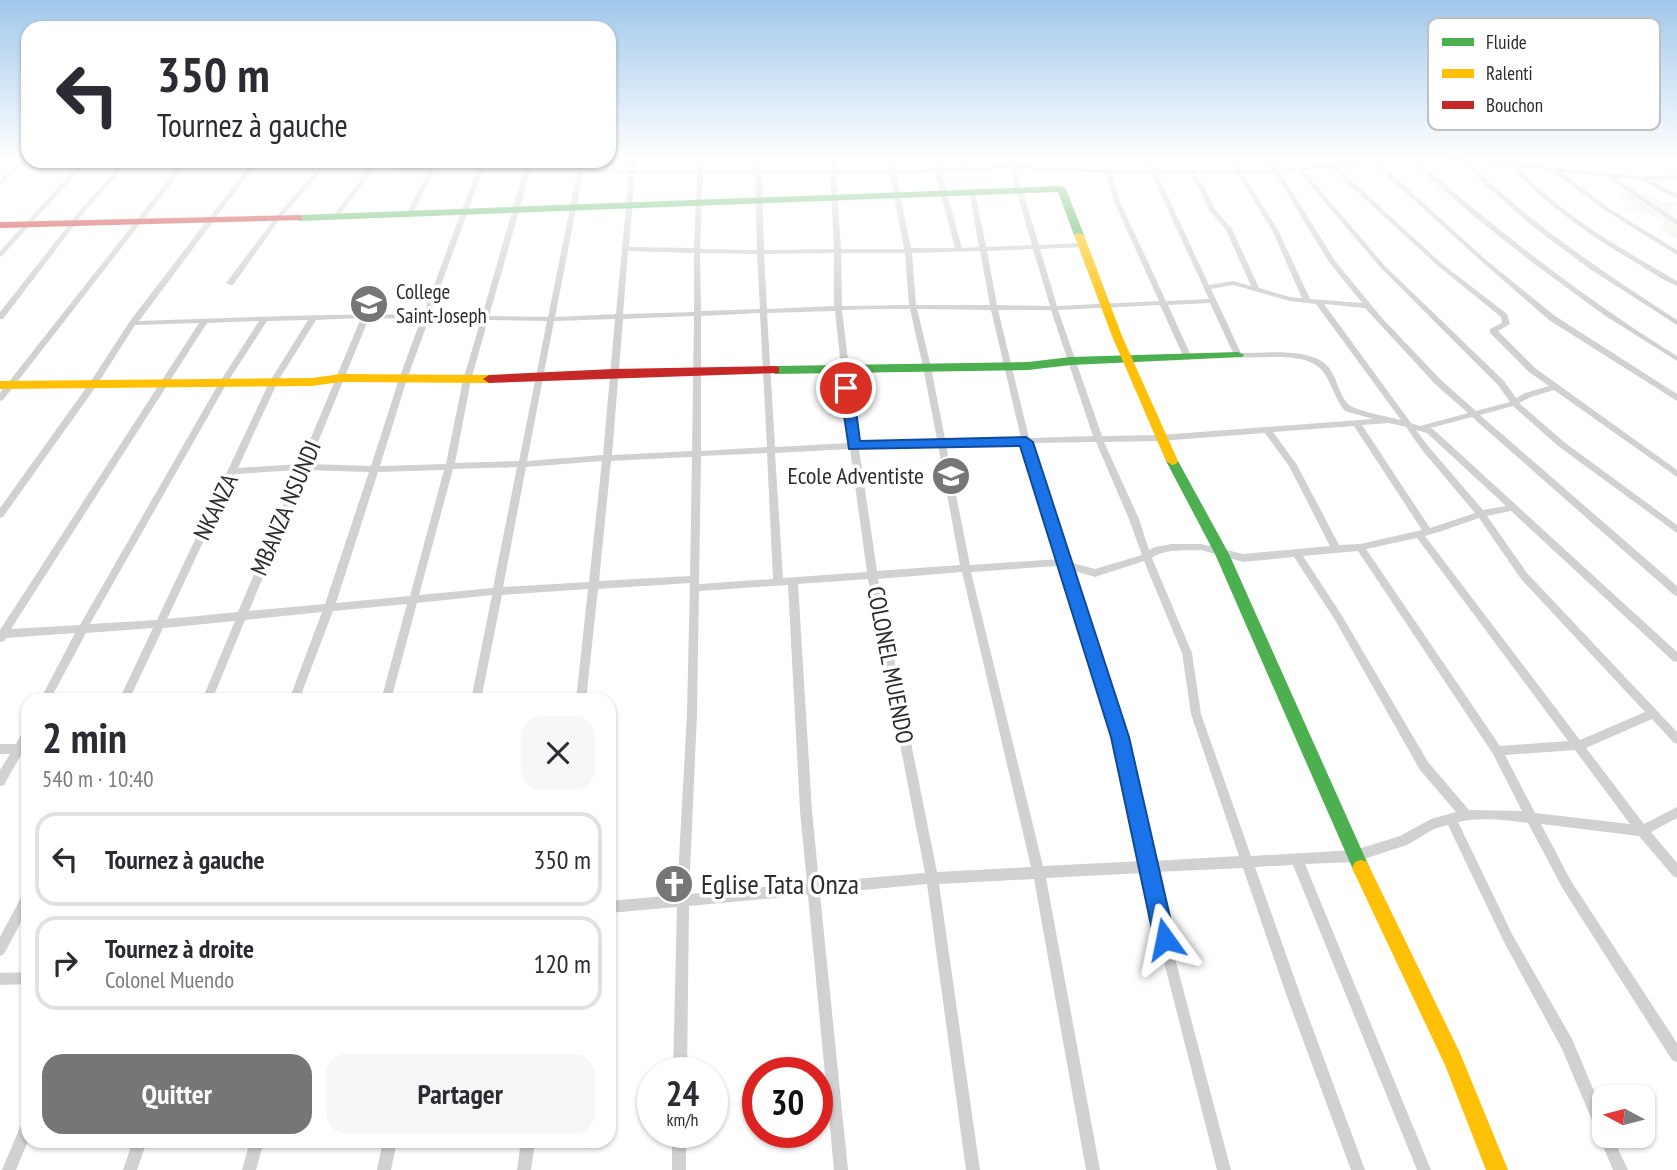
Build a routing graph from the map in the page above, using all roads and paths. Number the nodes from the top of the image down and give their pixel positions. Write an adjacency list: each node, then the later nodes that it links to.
1 (465, 212): 74 (street)
2 (37, 213): 40 (street)
3 (82, 213): 38 (street)
4 (145, 213): 37 (street)
5 (216, 213): 36 (street)
6 (283, 213): 35 (street)
7 (339, 213): 34 (street)
8 (410, 213): 9 (street); 34 (street)
9 (432, 213)
10 (516, 213): 77 (street)
11 (572, 213): 75 (street)
12 (627, 213): 45 (street)
13 (699, 213): 46 (street)
14 (759, 213): 50 (street)
15 (836, 213): 47 (street, COLONEL MUENDO)
16 (901, 213): 48 (street)
17 (949, 213): 49 (street)
18 (977, 213): 44 (street)
19 (1025, 213): 43 (street)
20 (1069, 213): 42 (street)
21 (1122, 213): 60 (street)
22 (1171, 213): 55 (street)
23 (1214, 213): 56 (street)
24 (1264, 213): 58 (street)
25 (1301, 213): 62 (street)
26 (1337, 213): 103 (street)
27 (1384, 213): 100 (street)
28 (1430, 213): 101 (street)
29 (1476, 213): 82 (street)
30 (1521, 213): 79 (street)
31 (1566, 213): 54 (street)
32 (1612, 213): 51 (street)
33 (1662, 213): 39 (street)
34 (336, 216): 35 (street)
35 (278, 219): 36 (street); 53 (street)
36 (211, 220): 37 (street); 78 (street)
37 (137, 222): 38 (street); 99 (street)
38 (73, 223): 40 (street); 70 (street)
39 (1677, 223)
40 (26, 224): 41 (street); 52 (street)
41 (0, 225)
42 (1082, 244): 43 (street); 61 (street)
43 (1036, 245): 44 (street); 66 (street)
44 (984, 248): 49 (street); 63 (street)
45 (624, 249): 46 (street); 72 (street)
46 (697, 250): 50 (street); 68 (street)
47 (838, 250): 48 (street); 50 (street); 64 (street, COLONEL MUENDO)
48 (908, 250): 49 (street); 65 (street)
49 (958, 250)
50 (760, 251): 67 (street)
51 (1677, 253)
52 (0, 255)
53 (230, 283)
54 (1677, 284)
55 (1206, 288): 56 (street); 57 (street)
56 (1256, 289): 58 (street)
57 (1212, 301): 60 (street); 80 (street)
58 (1307, 301): 59 (street)
59 (1319, 302): 62 (street); 107 (street)
60 (1163, 303): 61 (street); 81 (street)
61 (1106, 306): 66 (street); 84 (street)
62 (1367, 306): 104 (street)
63 (994, 307): 65 (street); 66 (street); 85 (street)
64 (838, 308): 65 (street); 67 (street); 87 (street, COLONEL MUENDO)
65 (913, 308): 86 (street)
66 (1054, 308): 83 (street)
67 (763, 312): 68 (street); 88 (street)
68 (696, 315): 72 (street); 90 (street)
69 (366, 316): 71 (street); 74 (street); 91 (street, MBANZA NSUNDI)
70 (0, 317)
71 (314, 317): 73 (street); 95 (street, NKANZA)
72 (618, 317): 75 (street); 89 (street)
73 (265, 318): 76 (street); 98 (street)
74 (426, 318): 77 (street); 93 (street)
75 (550, 319): 77 (street); 92 (street)
76 (205, 320): 78 (street); 96 (street)
77 (485, 320): 94 (street)
78 (133, 323): 97 (street)
79 (1677, 323)
80 (1238, 355): 81 (street); 105 (street)
81 (1188, 358): 84 (street)
82 (1677, 359)
83 (1071, 361): 84 (street); 85 (street); 110 (street)
84 (1128, 361): 111 (street)
85 (1008, 366): 86 (street); 113 (street)
86 (927, 367): 87 (street); 112 (street)
87 (844, 369): 88 (street); 114 (street, COLONEL MUENDO)
88 (768, 370): 90 (street); 115 (street)
89 (613, 373): 90 (street); 92 (street); 117 (street)
90 (698, 373): 116 (street)
91 (341, 378): 93 (street); 95 (street); 120 (street, MBANZA NSUNDI)
92 (538, 378): 94 (street); 118 (street)
93 (403, 379): 94 (street); 121 (street)
94 (467, 380): 119 (street)
95 (274, 381): 98 (street); 122 (street, NKANZA)
96 (163, 382): 97 (street); 98 (street); 148 (street)
97 (94, 383): 99 (street); 126 (street)
98 (223, 383): 147 (street)
99 (5, 385): 102 (street)
100 (1555, 387): 103 (street); 123 (street)
101 (1677, 397)
102 (0, 398)
103 (1514, 403): 104 (street); 127 (street)
104 (1475, 415): 108 (street); 142 (street)
105 (1390, 420): 106 (street); 107 (street)
106 (1356, 423): 109 (street); 128 (street)
107 (1409, 425): 108 (street); 125 (street)
108 (1420, 428): 124 (street)
109 (1267, 429): 111 (street); 130 (street)
110 (1098, 438): 111 (street); 113 (street); 133 (street)
111 (1160, 438): 132 (street)
112 (941, 442): 113 (street); 114 (street); 135 (street)
113 (1026, 442): 134 (street)
114 (854, 446): 115 (street); 136 (street, COLONEL MUENDO)
115 (772, 450): 116 (street); 138 (street)
116 (695, 454): 117 (street); 139 (street)
117 (607, 458): 118 (street); 140 (street)
118 (523, 464): 119 (street); 141 (street)
119 (450, 465): 121 (street); 143 (street)
120 (303, 467): 121 (street); 122 (street); 145 (street, MBANZA NSUNDI)
121 (376, 469): 144 (street)
122 (233, 471): 146 (street, NKANZA)
123 (1677, 474)
124 (1511, 508): 125 (street); 149 (street)
125 (1481, 514): 128 (street); 157 (street)
126 (0, 515)
127 (1677, 530)
128 (1424, 533): 129 (street); 159 (street)
129 (1360, 547): 130 (street); 162 (street)
130 (1336, 548): 131 (street)
131 (1296, 553): 132 (street); 166 (street)
132 (1222, 554): 133 (street); 170 (street)
133 (1147, 556): 134 (street); 172 (street)
134 (1064, 562): 135 (street); 173 (street)
135 (966, 569): 136 (street); 175 (street)
136 (873, 576): 137 (street); 176 (street, COLONEL MUENDO)
137 (793, 581): 138 (street); 177 (street)
138 (778, 582): 139 (street)
139 (694, 583): 140 (street); 178 (street)
140 (594, 584): 141 (street); 156 (street)
141 (498, 591): 143 (street); 155 (street)
142 (1677, 592)
143 (414, 598): 144 (street); 154 (street)
144 (328, 606): 145 (street); 153 (street)
145 (241, 614): 146 (street); 152 (street, MBANZA NSUNDI)
146 (160, 624): 147 (street); 151 (street, NKANZA)
147 (82, 630): 148 (street); 150 (street)
148 (1, 635)
149 (1677, 658)
150 (49, 693)
151 (127, 693)
152 (210, 693)
153 (297, 693)
154 (388, 693)
155 (478, 693)
156 (582, 693)
157 (1653, 715): 158 (street); 159 (street)
158 (1677, 739)
159 (1580, 745): 162 (street); 169 (street)
160 (21, 748): 161 (street)
161 (0, 749)
162 (1497, 751): 168 (street)
163 (21, 752): 164 (street)
164 (0, 781)
165 (1677, 812): 169 (street)
166 (1466, 815): 167 (street); 168 (street)
167 (1450, 818): 170 (street); 186 (street)
168 (1531, 818): 169 (street); 184 (street)
169 (1642, 831): 174 (street)
170 (1355, 856): 171 (street); 206 (street)
171 (1297, 859): 172 (street); 205 (street)
172 (1248, 861): 173 (street); 204 (street)
173 (1149, 867): 175 (street); 203 (street)
174 (1677, 872)
175 (1039, 874): 176 (street); 202 (street)
176 (932, 878): 177 (street); 201 (street, COLONEL MUENDO)
177 (813, 887): 178 (street); 200 (street)
178 (683, 901): 179 (street); 185 (street)
179 (616, 906)
180 (21, 910): 181 (street)
181 (0, 950)
182 (21, 978): 183 (street)
183 (0, 979)
184 (1677, 1055)
185 (680, 1057)
186 (1592, 1104)
187 (21, 1142): 194 (street)
188 (138, 1148): 195 (street)
189 (255, 1148): 196 (street)
190 (389, 1148): 197 (street)
191 (527, 1148): 198 (street)
192 (679, 1148): 199 (street)
193 (1611, 1148): 207 (street)
194 (9, 1170)
195 (131, 1170)
196 (248, 1170)
197 (384, 1170)
198 (524, 1170)
199 (679, 1170)
200 (841, 1170)
201 (973, 1170)
202 (1093, 1170)
203 (1224, 1170)
204 (1358, 1170)
205 (1424, 1170)
206 (1497, 1170)
207 (1621, 1170)

